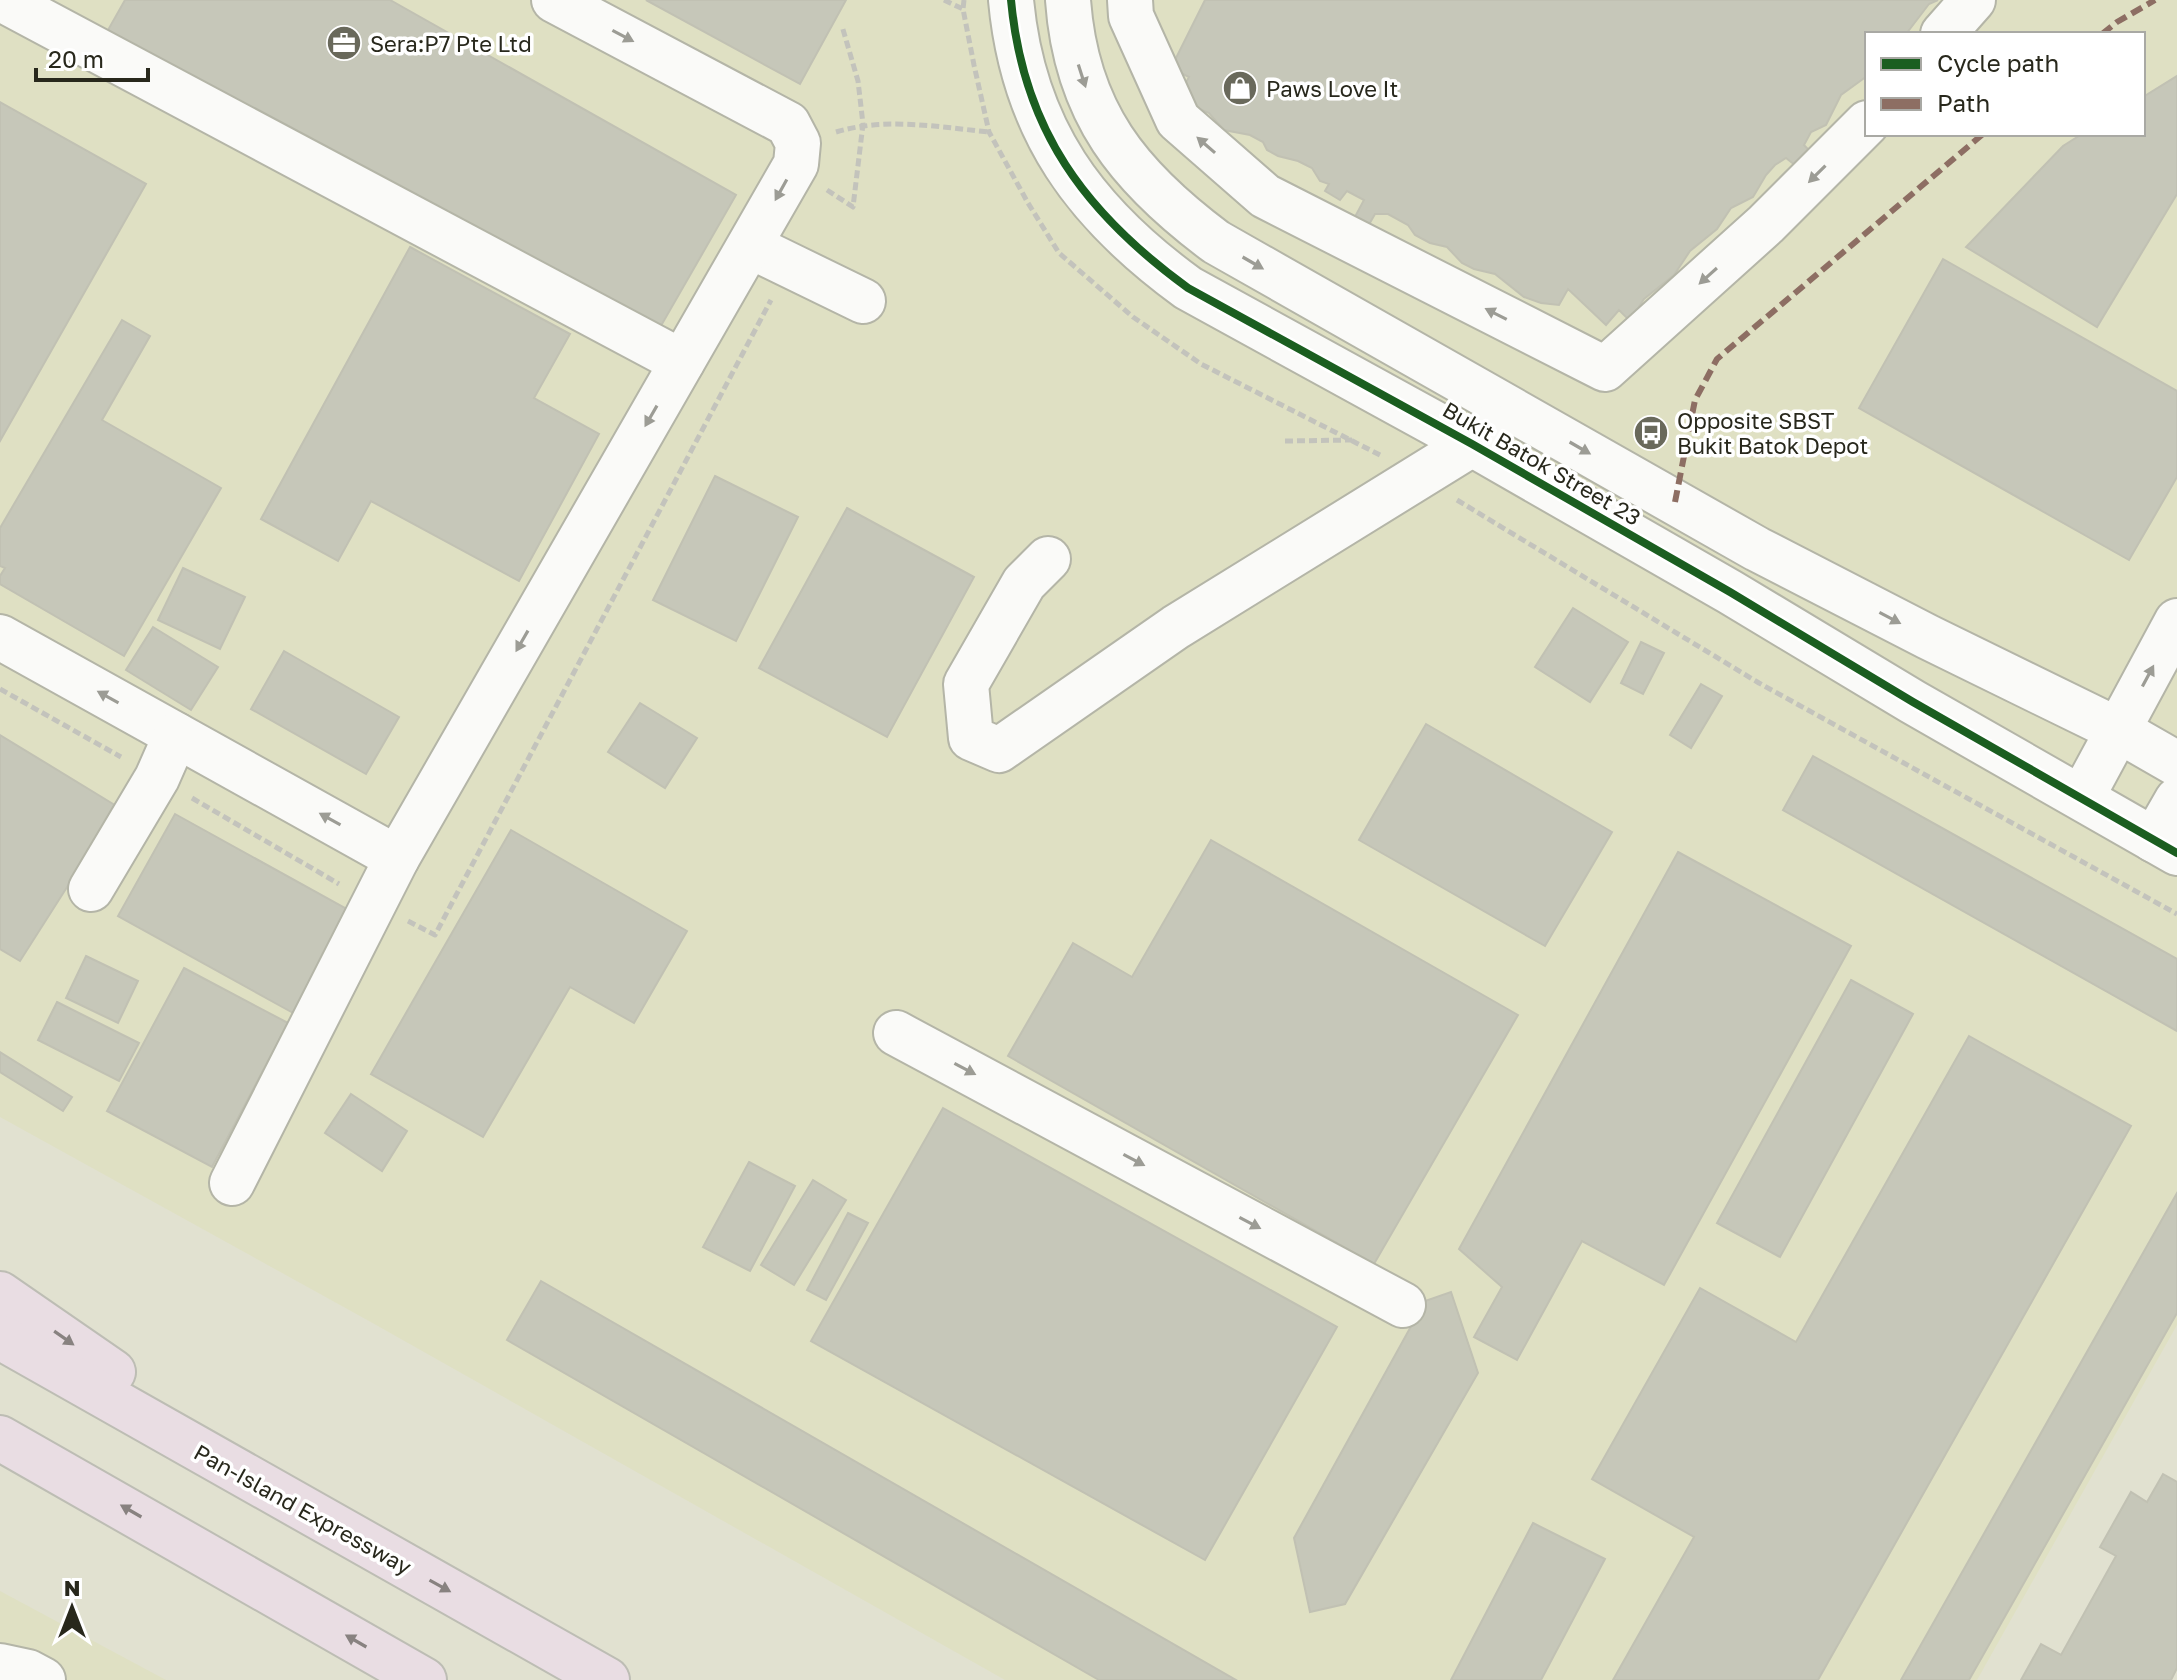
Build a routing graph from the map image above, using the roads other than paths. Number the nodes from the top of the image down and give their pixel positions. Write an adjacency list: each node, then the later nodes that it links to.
1 (554, 0): 9 (street, one-way to 9)
2 (1011, 0): 13 (street, Bukit Batok Street 23)
3 (1068, 0): 12 (street, Bukit Batok Street 23, one-way to 12)
4 (1130, 0): 8 (street, one-way to 4)
5 (1973, 0): 7 (street)
6 (30, 7): 11 (street)
7 (1945, 32)
8 (1865, 125)
9 (750, 246): 10 (street); 11 (street)
10 (863, 301)
11 (682, 362): 23 (street, one-way to 23)
12 (1512, 410): 13 (street); 17 (street, Bukit Batok Street 23, one-way to 17)
13 (1472, 444): 14 (street); 20 (street, Bukit Batok Street 23)
14 (1048, 559)
15 (2177, 621): 17 (street, one-way to 15)
16 (0, 637): 18 (street, one-way to 16)
17 (2118, 730): 19 (street, Bukit Batok Street 23); 20 (street)
18 (176, 735): 23 (street, one-way to 18); 24 (street)
19 (2177, 764)
20 (2082, 797): 22 (street, Bukit Batok Street 23)
21 (2177, 800): 22 (street)
22 (2165, 846)
23 (397, 858): 26 (street)
24 (91, 889)
25 (896, 1033): 28 (street, one-way to 28)
26 (232, 1183)
27 (0, 1294): 31 (highway, one-way to 31)
28 (1403, 1305)
29 (0, 1337): 31 (highway, Pan-Island Expressway)
30 (0, 1438): 34 (highway, one-way to 30)
31 (348, 1534): 35 (highway, Pan-Island Expressway, one-way to 35)
32 (0, 1666): 33 (street)
33 (43, 1680)
34 (424, 1680)
35 (607, 1680)

